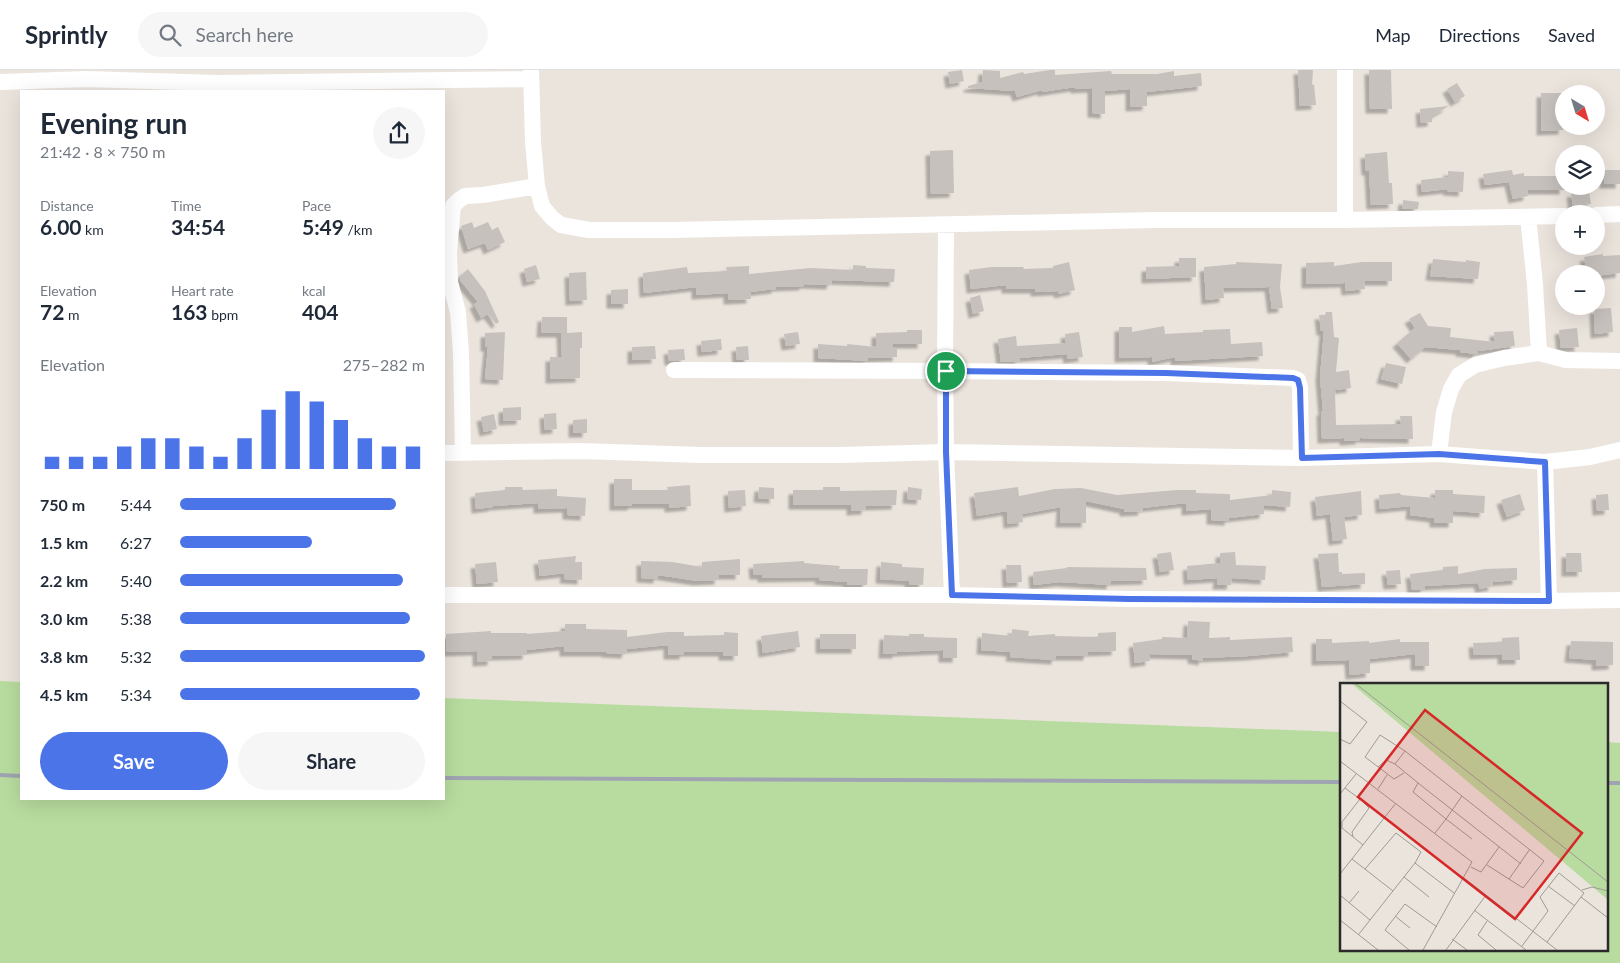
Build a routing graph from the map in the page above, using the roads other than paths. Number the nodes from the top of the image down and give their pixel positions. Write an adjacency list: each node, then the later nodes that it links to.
1 (1344, 70): 10 (street)
2 (531, 75): 3 (street); 5 (street)
3 (304, 76): 4 (street)
4 (0, 82)
5 (537, 186): 11 (street); 12 (street)
6 (1620, 214): 7 (street)
7 (1605, 215)
8 (1555, 216): 9 (street)
9 (1528, 217): 10 (street); 13 (street)
10 (1345, 220): 11 (street)
11 (946, 225): 16 (street)
12 (447, 283): 20 (street)
13 (1539, 353): 14 (street); 21 (street)
14 (1620, 361)
15 (674, 370): 16 (street)
16 (946, 371): 18 (street); 22 (street)
17 (1620, 450): 23 (street)
18 (946, 452): 20 (street); 22 (street); 24 (street)
19 (445, 453): 20 (street)
20 (463, 453)
21 (1439, 454): 22 (street); 23 (street)
22 (1302, 458)
23 (1545, 462): 27 (street)
24 (952, 595): 25 (street); 27 (street)
25 (445, 596)
26 (1620, 600): 27 (street)
27 (1549, 601)

